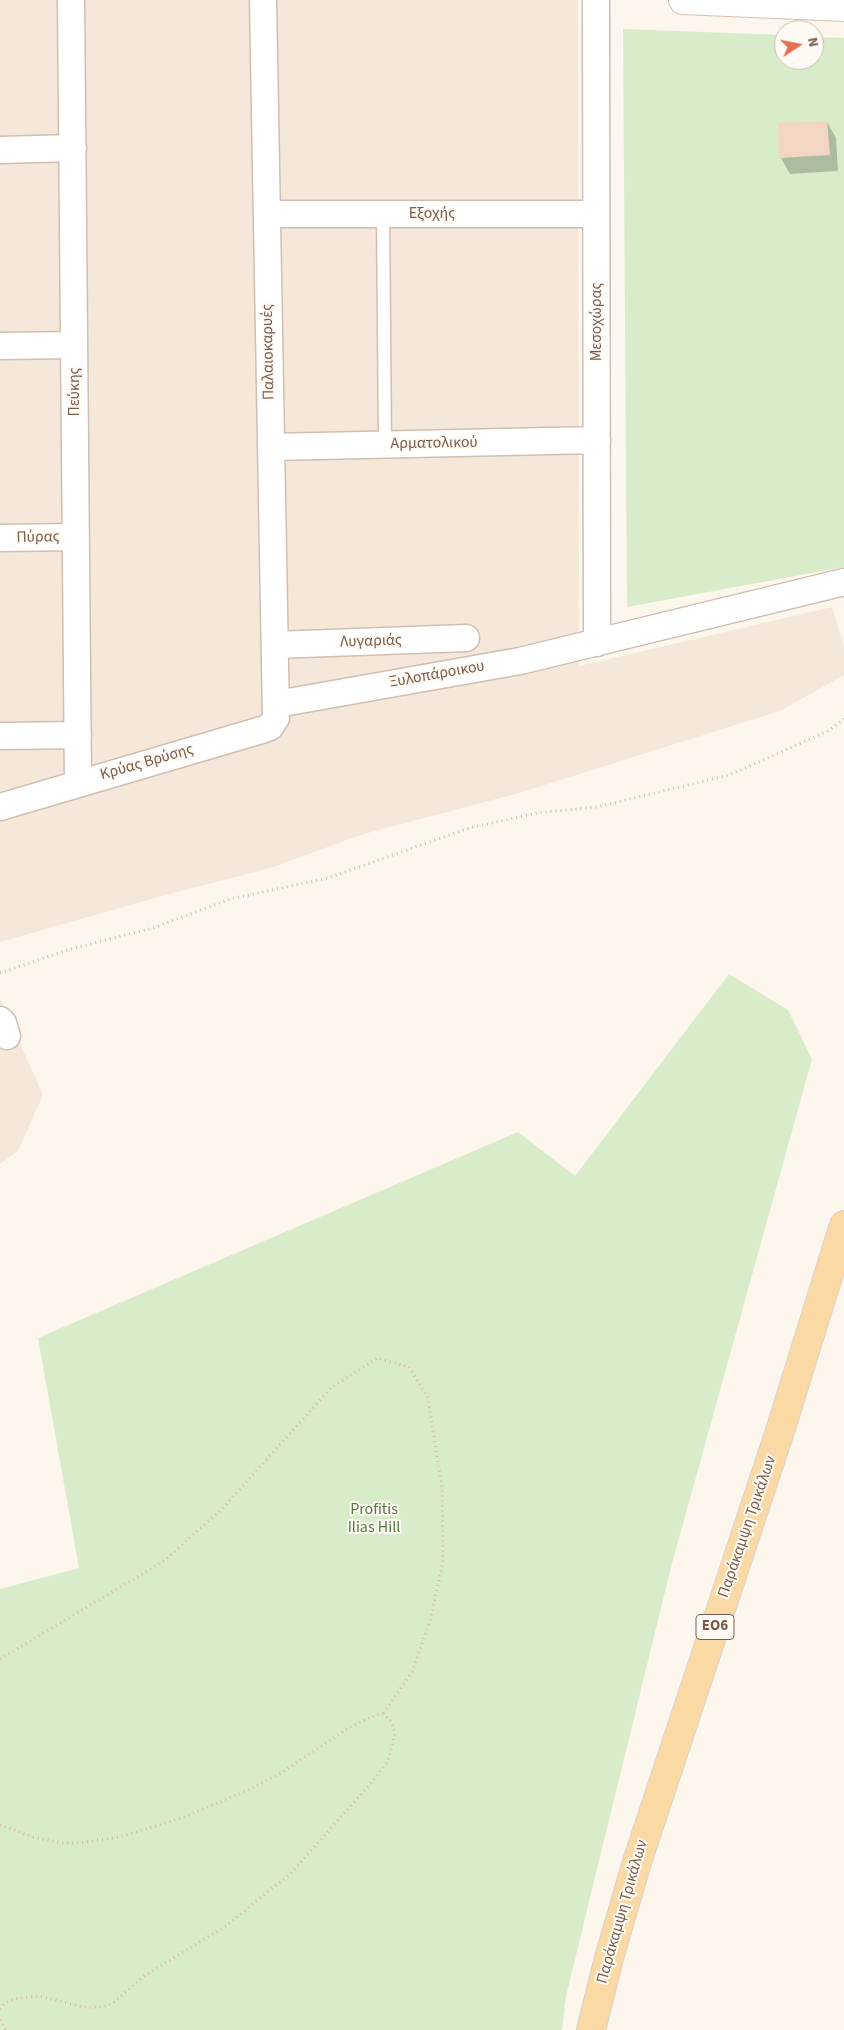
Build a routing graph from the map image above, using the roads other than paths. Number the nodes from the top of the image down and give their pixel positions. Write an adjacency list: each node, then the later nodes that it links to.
1 (72, 0): 6 (street, Πεύκης)
2 (263, 0): 8 (street, Παλαιοκαρυές)
3 (596, 0): 10 (street, Μεσοχώρας)
4 (683, 0): 5 (street)
5 (844, 7)
6 (72, 148): 7 (street); 12 (street, Πεύκης)
7 (0, 150)
8 (267, 214): 9 (street, Εξοχής); 15 (street, Παλαιοκαρυές)
9 (383, 214): 10 (street, Εξοχής); 14 (lane)
10 (596, 214): 13 (street, Μεσοχώρας)
11 (0, 346): 12 (street)
12 (74, 346): 16 (street, Πεύκης)
13 (597, 440): 14 (street, Αρματολικού); 20 (street, Μεσοχώρας)
14 (386, 444): 15 (street, Αρματολικού)
15 (271, 447): 21 (street, Παλαιοκαρυές)
16 (76, 537): 17 (street, Πύρας); 23 (street, Πεύκης)
17 (0, 538)
18 (844, 582): 20 (street, Ξυλοπάροικου)
19 (466, 638): 21 (street, Λυγαριάς)
20 (597, 643): 22 (street, Ξυλοπάροικου)
21 (275, 645): 22 (street, Παλαιοκαρυές)
22 (277, 704): 25 (street, Κρύας Βρύσης)
23 (78, 735): 24 (street); 25 (street, Πεύκης)
24 (0, 736)
25 (78, 783): 26 (street, Κρύας Βρύσης)
26 (0, 807)
27 (844, 1225): 28 (main road, Παράκαμψη Τρικάλων / ΕΟ6)
28 (591, 2030)

